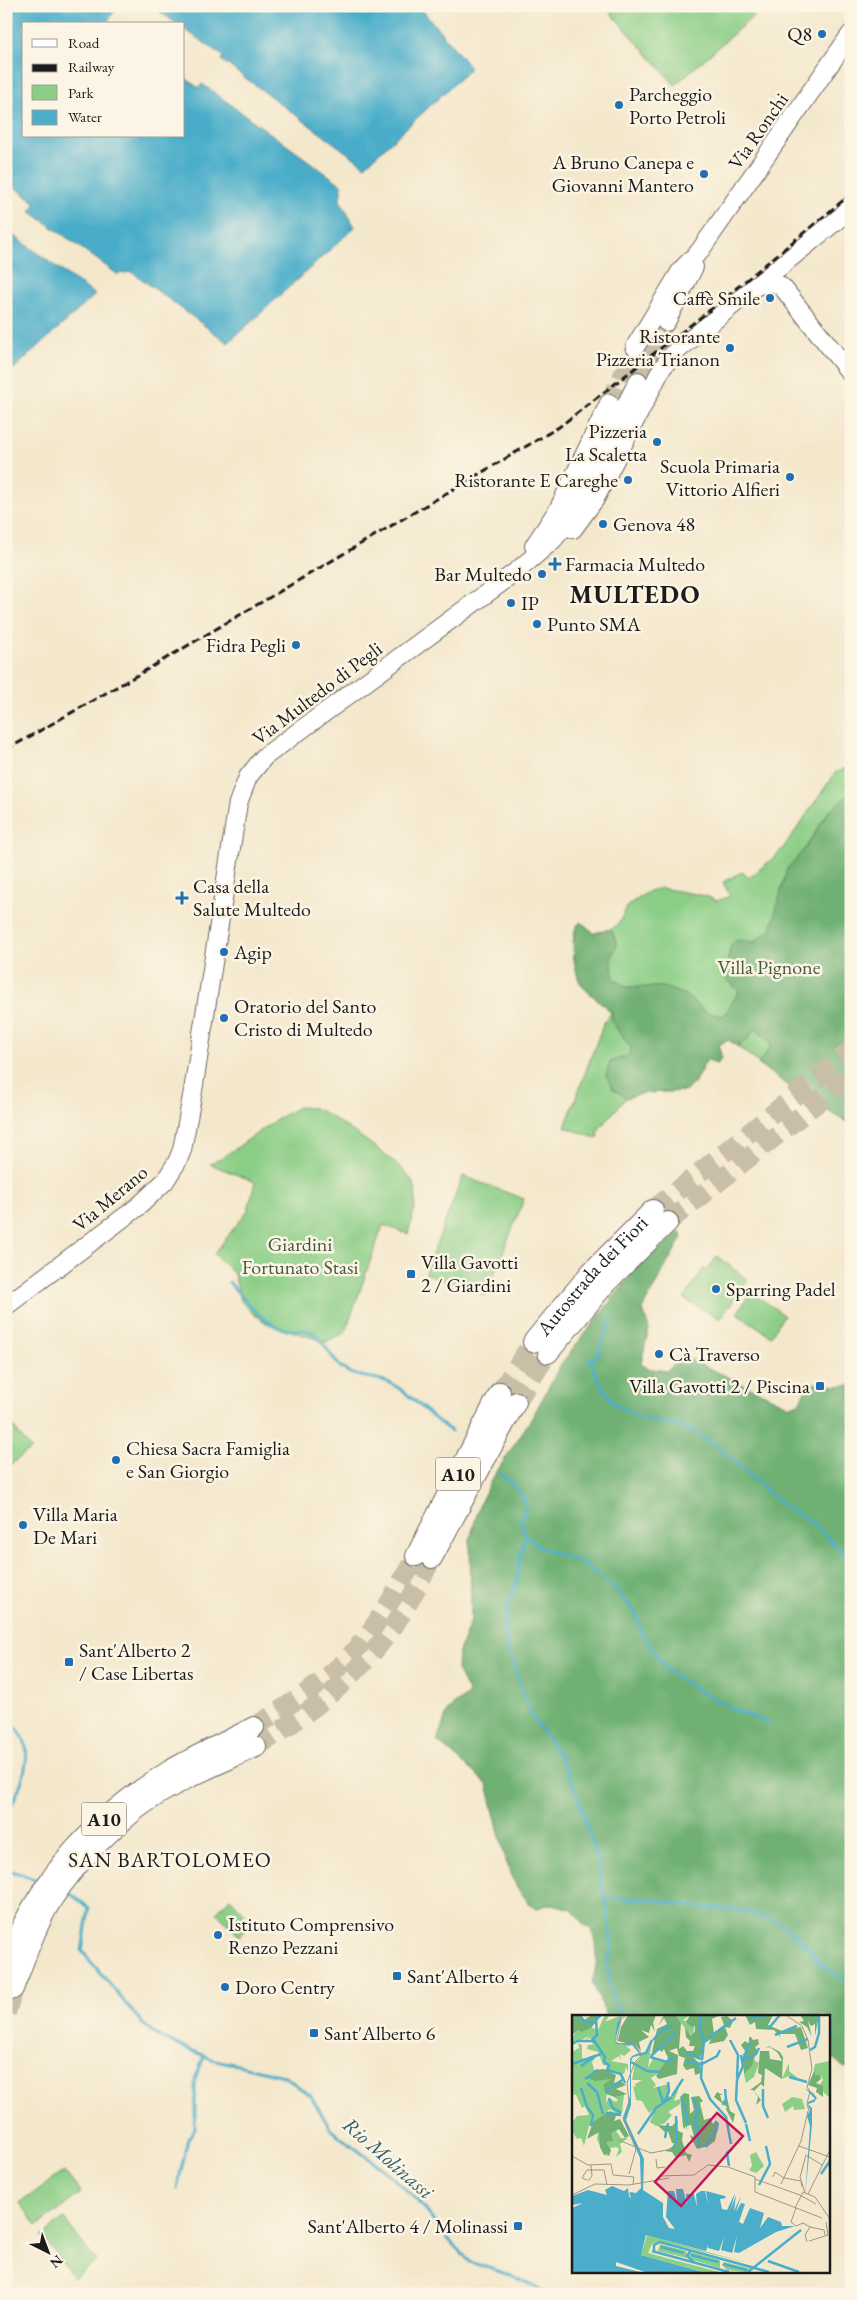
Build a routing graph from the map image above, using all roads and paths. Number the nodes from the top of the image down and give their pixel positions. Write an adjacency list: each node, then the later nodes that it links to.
1 (851, 34): 3 (main road, Via Ronchi)
2 (851, 205): 4 (main road)
3 (699, 252): 7 (main road, Via Ronchi); 8 (main road, Via Ronchi)
4 (794, 255): 5 (main road, Via Multedo di Pegli); 6 (main road)
5 (751, 288): 6 (main road); 13 (main road, Via Multedo di Pegli)
6 (783, 288): 9 (main road)
7 (666, 322)
8 (635, 347)
9 (851, 374)
10 (638, 382): 14 (main road)
11 (609, 402): 12 (main road, Via Multedo di Pegli)
12 (600, 423): 14 (main road, Via Multedo di Pegli); 15 (main road, Via Multedo di Pegli)
13 (610, 473): 14 (main road); 15 (main road, Via Multedo di Pegli)
14 (591, 474): 15 (main road, Via Multedo di Pegli)
15 (526, 563): 16 (main road, Via Multedo di Pegli)
16 (193, 1092): 18 (main road, Via Merano)
17 (660, 1216): 19 (highway, Autostrada dei Fiori)
18 (6, 1306)
19 (541, 1348)
20 (508, 1397): 21 (highway, A10)
21 (424, 1557)
22 (6, 1962): 23 (highway, A10)
23 (14, 1989)

